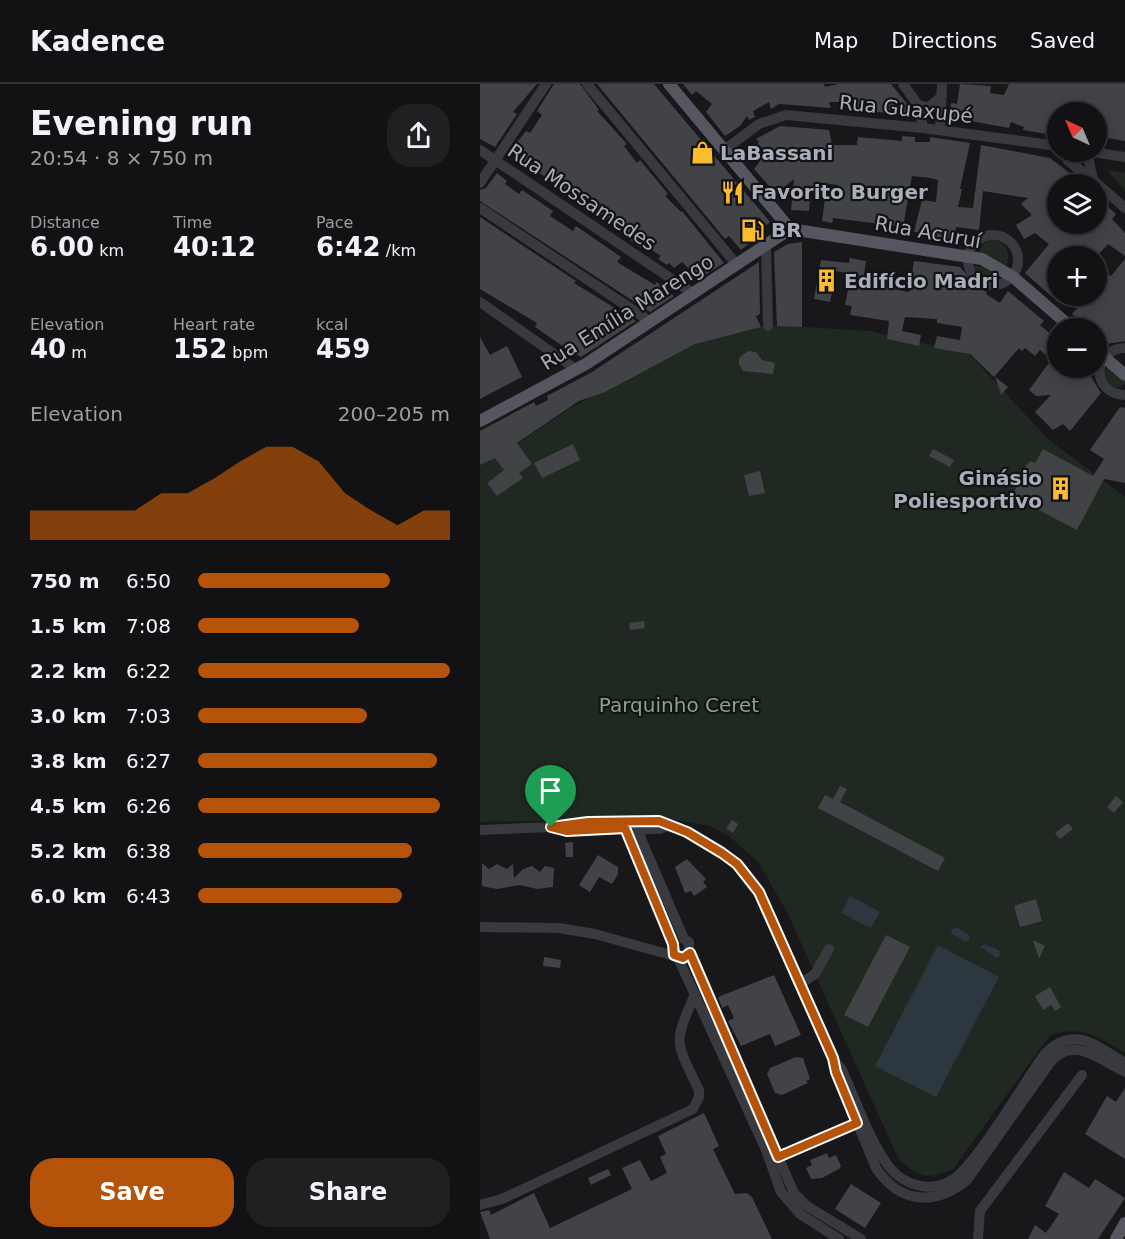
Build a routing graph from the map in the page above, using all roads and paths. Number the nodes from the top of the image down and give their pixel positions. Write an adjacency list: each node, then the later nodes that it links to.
1 (546, 84): 15 (street)
2 (587, 84): 25 (street)
3 (669, 84): 12 (main road)
4 (903, 84): 7 (street)
5 (942, 84): 6 (street)
6 (942, 96): 7 (street); 9 (street)
7 (919, 106): 8 (street)
8 (923, 128): 9 (street, Rua Guaxupé); 12 (street, Rua Guaxupé)
9 (940, 130): 10 (street, Rua Guaxupé)
10 (1047, 145)
11 (480, 150): 15 (street, Rua Mossamedes)
12 (724, 150): 22 (main road)
13 (1107, 154): 14 (street)
14 (1125, 157)
15 (495, 160): 18 (street); 27 (street, Rua Mossamedes)
16 (1070, 162): 17 (street)
17 (1086, 174)
18 (480, 183)
19 (1107, 192): 21 (street)
20 (480, 208): 30 (street)
21 (1125, 208)
22 (790, 229): 23 (main road, Rua Emília Marengo); 24 (main road, Rua Acuruí)
23 (766, 246): 25 (main road, Rua Emília Marengo); 31 (street)
24 (968, 257): 26 (main road, Rua Acuruí); 26 (street); 26 (street)
25 (737, 265): 27 (main road, Rua Emília Marengo)
26 (1013, 277): 29 (main road, Rua Acuruí)
27 (694, 294): 30 (main road, Rua Emília Marengo)
28 (480, 302): 35 (street)
29 (1060, 318)
30 (651, 322): 35 (main road, Rua Emília Marengo)
31 (768, 326)
32 (1125, 348): 33 (street)
33 (1107, 351)
34 (1107, 359): 36 (main road)
35 (577, 369): 39 (main road, Rua Emília Marengo)
36 (1125, 375)
37 (1100, 378): 38 (street)
38 (1125, 395)
39 (480, 421)
40 (629, 824): 41 (street); 43 (street); 44 (street); 49 (street)
41 (480, 830)
42 (480, 927): 47 (street)
43 (684, 939): 44 (street); 46 (street)
44 (672, 945): 47 (street); 48 (street)
45 (829, 949): 49 (street)
46 (690, 953): 48 (street); 56 (street)
47 (661, 954): 48 (street)
48 (678, 958): 50 (street)
49 (800, 984): 51 (street)
50 (695, 994): 57 (street); 59 (street)
51 (833, 1058): 52 (street); 55 (street)
52 (1125, 1064)
53 (1125, 1072): 55 (street)
54 (1082, 1075): 61 (street)
55 (857, 1123): 56 (street)
56 (778, 1157): 60 (street)
57 (480, 1205)
58 (1125, 1224): 62 (main road)
59 (838, 1239)
60 (861, 1239)
61 (978, 1239)
62 (1116, 1239)

